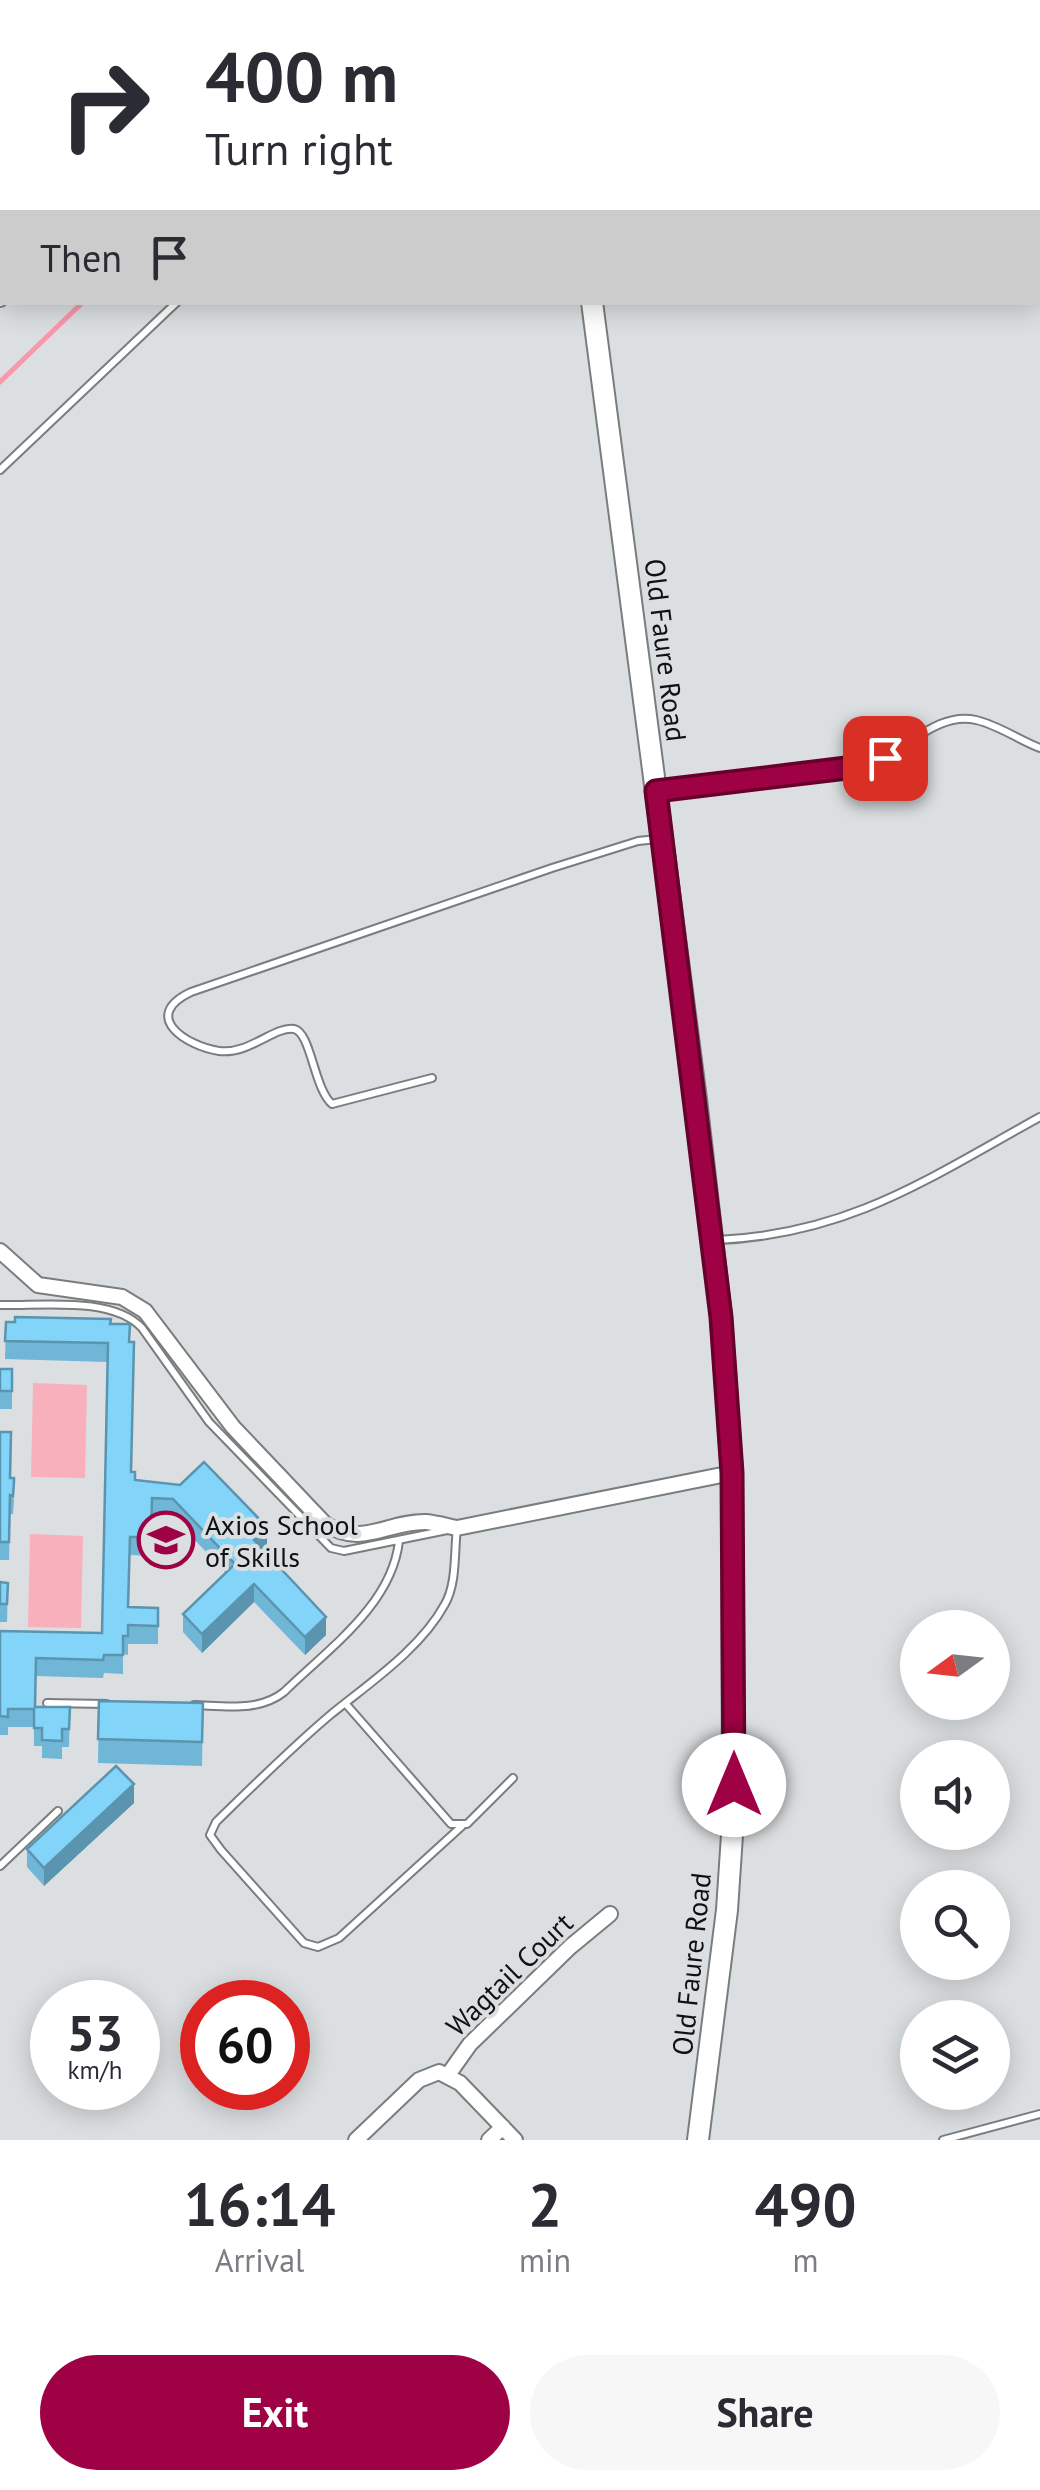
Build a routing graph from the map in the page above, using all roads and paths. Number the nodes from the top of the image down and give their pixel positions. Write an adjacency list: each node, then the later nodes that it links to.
1 (174, 305): 3 (lane)
2 (592, 305): 5 (main road, Old Faure Road)
3 (0, 470)
4 (1040, 748): 5 (lane)
5 (656, 791): 6 (main road, Old Faure Road)
6 (663, 838): 7 (lane); 9 (main road, Old Faure Road)
7 (432, 1078)
8 (1040, 1117): 9 (lane)
9 (712, 1240): 12 (main road, Old Faure Road)
10 (0, 1251): 13 (street)
11 (0, 1305): 14 (lane)
12 (732, 1473): 13 (street); 30 (main road, Old Faure Road)
13 (457, 1528): 14 (lane); 16 (lane)
14 (398, 1540): 18 (lane)
15 (47, 1703): 17 (lane)
16 (345, 1703): 21 (lane); 21 (lane)
17 (122, 1704)
18 (178, 1705)
19 (513, 1778): 21 (lane)
20 (58, 1811): 22 (lane)
21 (462, 1826)
22 (0, 1866)
23 (610, 1914): 24 (street, Wagtail Court)
24 (448, 2074): 26 (street); 27 (street)
25 (1040, 2114): 31 (lane)
26 (503, 2127): 28 (street); 29 (street)
27 (356, 2140)
28 (489, 2140)
29 (515, 2140)
30 (698, 2140)
31 (943, 2140)

